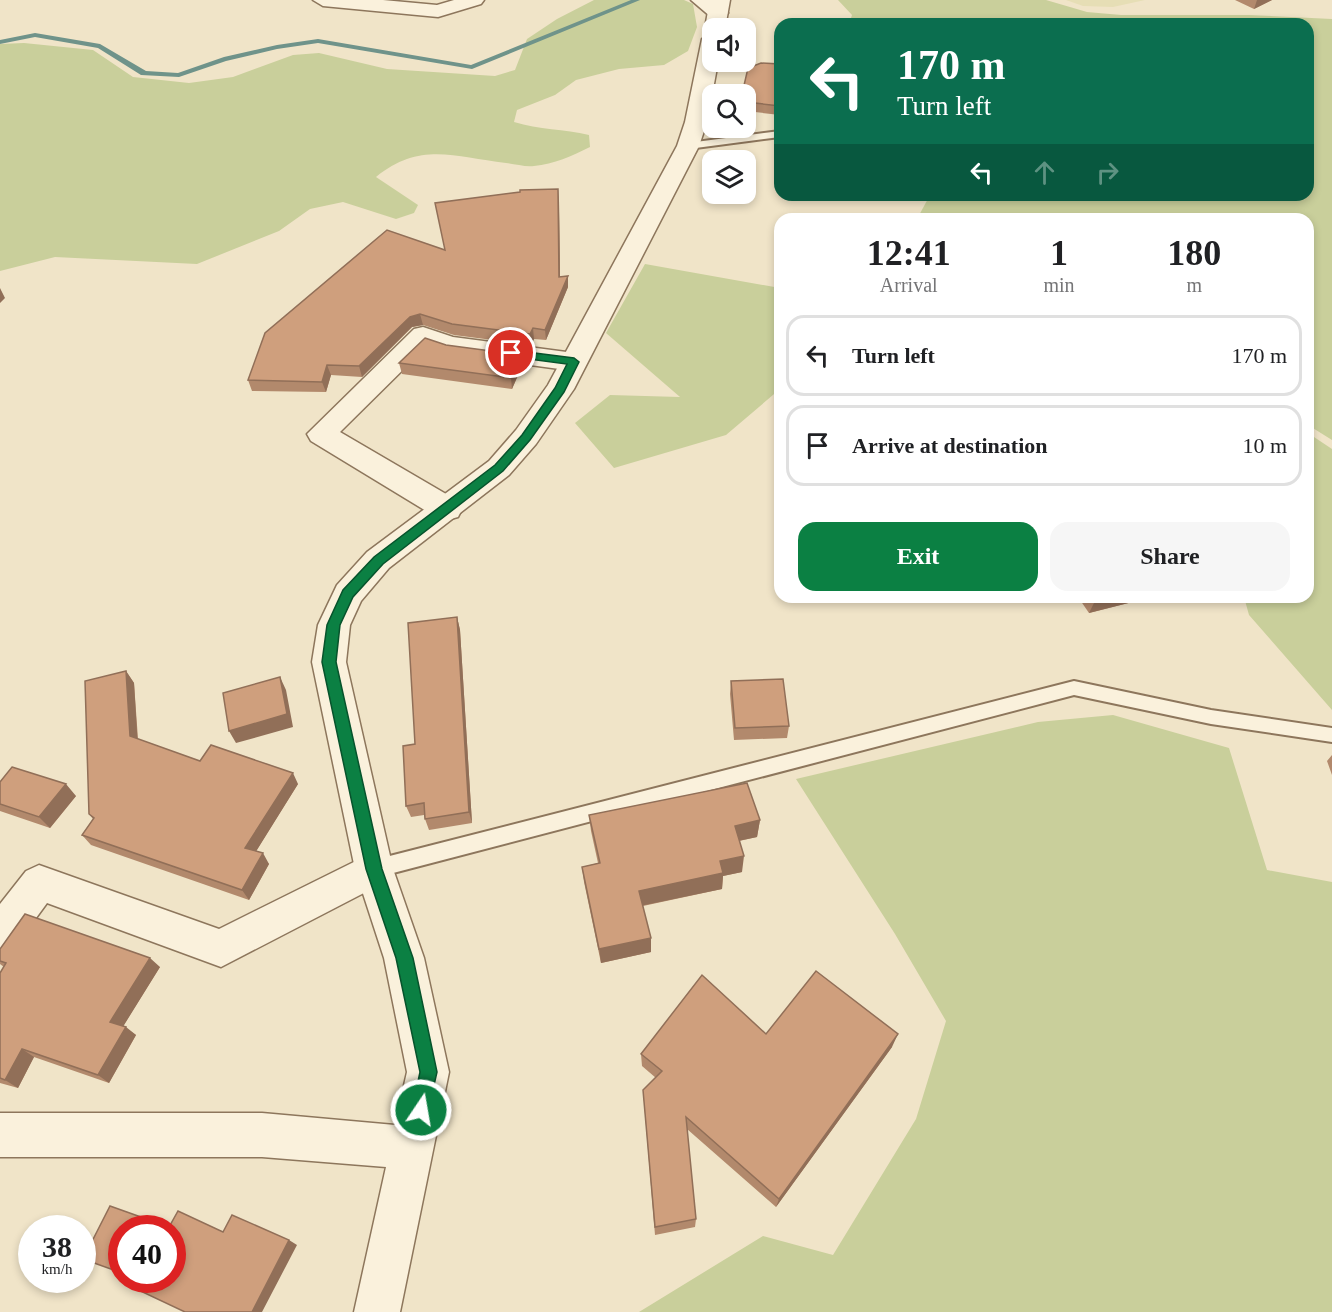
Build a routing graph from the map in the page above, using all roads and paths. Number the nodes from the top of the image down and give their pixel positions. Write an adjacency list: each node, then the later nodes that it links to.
1 (323, 0): 2 (street)
2 (474, 0)
3 (701, 0): 4 (street)
4 (714, 18)
5 (706, 72): 7 (street)
6 (774, 135): 7 (lane)
7 (688, 146): 8 (street)
8 (574, 362): 9 (street); 9 (street)
9 (447, 509): 11 (street)
10 (1332, 735): 11 (lane)
11 (374, 869): 12 (street); 14 (street)
12 (0, 935)
13 (0, 1135): 14 (street)
14 (413, 1148): 15 (street)
15 (377, 1312)

